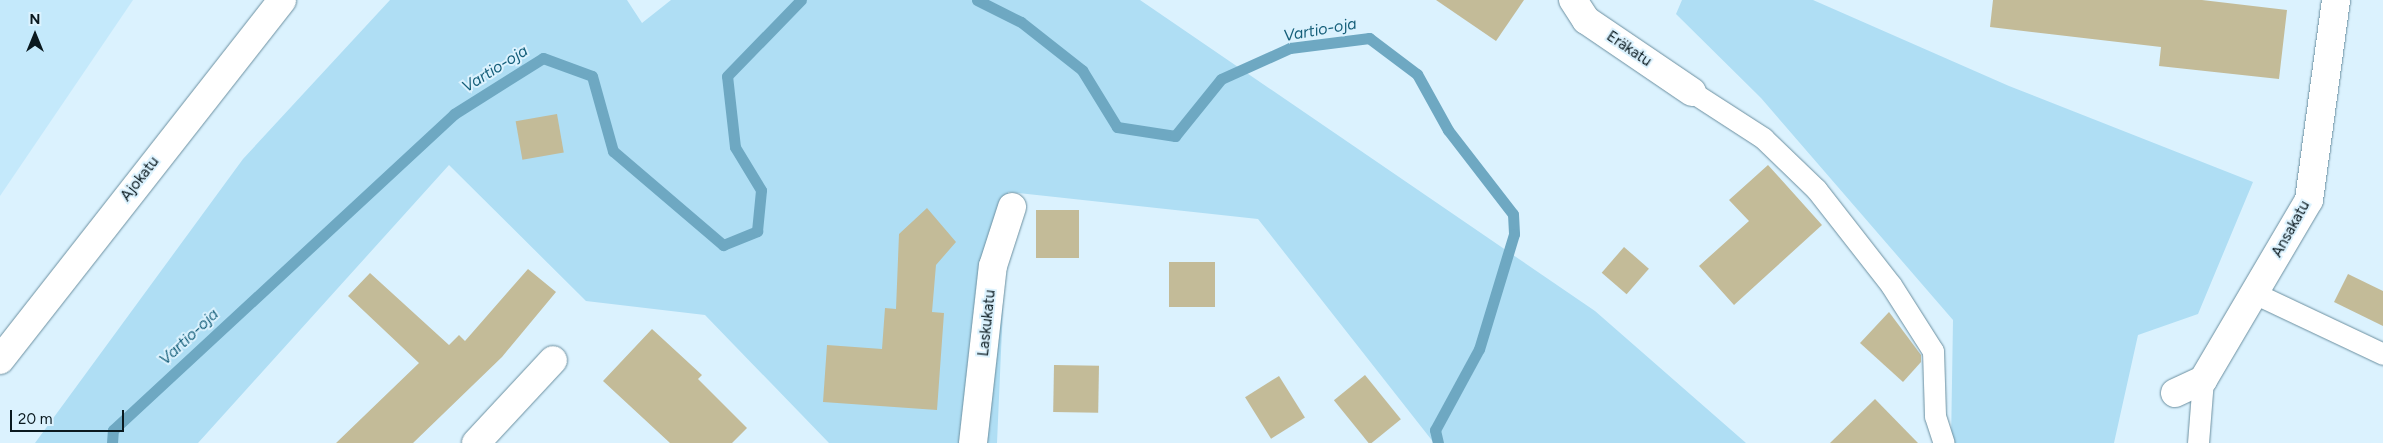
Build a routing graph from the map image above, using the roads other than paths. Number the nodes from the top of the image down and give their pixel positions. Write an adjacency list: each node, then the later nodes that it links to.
1 (282, 0): 8 (street, Ajokatu)
2 (1573, 0): 4 (street, Eräkatu)
3 (2336, 0): 6 (street, Ansakatu)
4 (1692, 92): 14 (lane)
5 (1012, 206): 13 (street, Laskukatu)
6 (2254, 293): 7 (lane); 10 (street, Ansakatu)
7 (2383, 354)
8 (0, 360)
9 (553, 360): 12 (street)
10 (2203, 380): 11 (street); 15 (lane)
11 (2175, 393)
12 (476, 443)
13 (974, 443)
14 (1944, 443)
15 (2198, 443)

